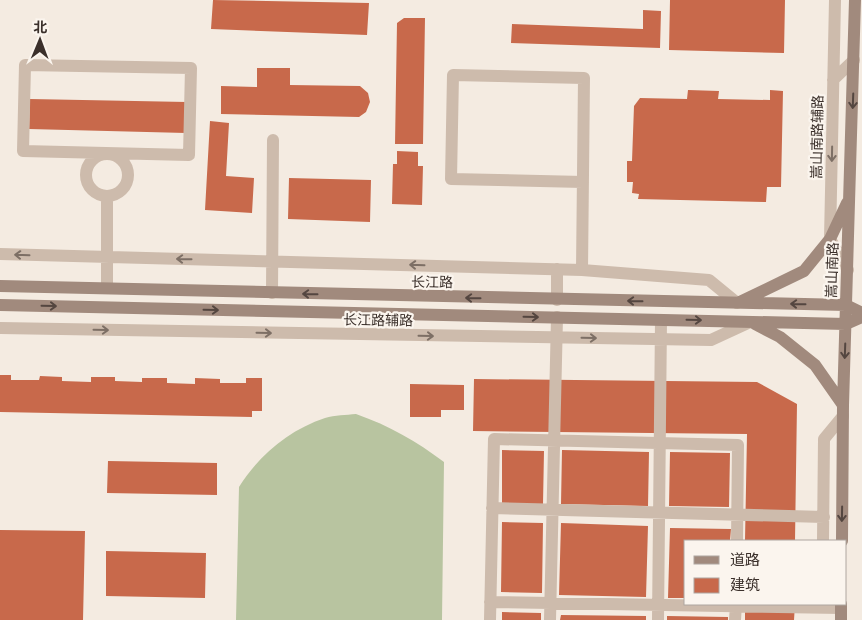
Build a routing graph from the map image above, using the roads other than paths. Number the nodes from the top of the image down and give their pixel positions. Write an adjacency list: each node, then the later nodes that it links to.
1 (835, 0): 4 (street, 嵩山南路辅路)
2 (857, 7): 3 (main road, 嵩山南路)
3 (854, 60): 4 (street); 9 (main road, 嵩山南路, one-way to 9)
4 (834, 80): 10 (street, 嵩山南路辅路, one-way to 10)
5 (273, 140): 13 (street)
6 (105, 153): 6 (street); 8 (street); 8 (street)
7 (583, 182): 7 (street); 15 (street)
8 (108, 196): 12 (street)
9 (850, 199): 10 (main road); 16 (main road, 嵩山南路)
10 (830, 239): 16 (street); 21 (main road)
11 (0, 254): 12 (street, one-way to 11)
12 (107, 257): 13 (street, one-way to 12); 18 (street)
13 (273, 262): 14 (street, one-way to 13); 19 (street)
14 (557, 269): 15 (street); 20 (street)
15 (582, 270): 21 (street)
16 (848, 270): 23 (main road, 嵩山南路)
17 (0, 286): 18 (main road, 长江路)
18 (106, 288): 19 (main road, 长江路)
19 (272, 293): 20 (main road, 长江路, one-way to 19)
20 (557, 300): 21 (main road, 长江路, one-way to 20)
21 (737, 303): 23 (main road, 长江路, one-way to 21)
22 (0, 305): 25 (main road, one-way to 25)
23 (846, 305): 24 (main road, 长江路); 29 (main road, 嵩山南路)
24 (862, 313)
25 (557, 317): 27 (main road); 31 (street)
26 (862, 317): 29 (main road)
27 (661, 320): 28 (main road, one-way to 28); 32 (street)
28 (750, 322): 29 (main road); 32 (street, 长江路辅路); 33 (main road)
29 (846, 324): 33 (main road, 嵩山南路, one-way to 33)
30 (0, 328): 31 (street, 长江路辅路, one-way to 31)
31 (557, 338): 32 (street, 长江路辅路, one-way to 32); 34 (street)
32 (661, 340): 35 (street)
33 (843, 411): 40 (street); 43 (main road, 嵩山南路, one-way to 43)
34 (554, 441): 35 (street); 36 (street); 37 (street)
35 (660, 443): 38 (street); 39 (street)
36 (492, 508): 37 (street); 44 (street)
37 (553, 510): 38 (street); 45 (street)
38 (659, 512): 39 (street); 46 (street)
39 (737, 514): 40 (street); 41 (street)
40 (824, 517): 42 (street)
41 (737, 540)
42 (824, 540)
43 (842, 540)
44 (490, 602): 45 (street); 50 (street)
45 (551, 603): 46 (street); 51 (street)
46 (658, 605): 47 (street); 52 (street)
47 (736, 605): 48 (street); 53 (street)
48 (823, 610): 49 (street)
49 (841, 611)
50 (490, 620)
51 (550, 620)
52 (658, 620)
53 (736, 620)

